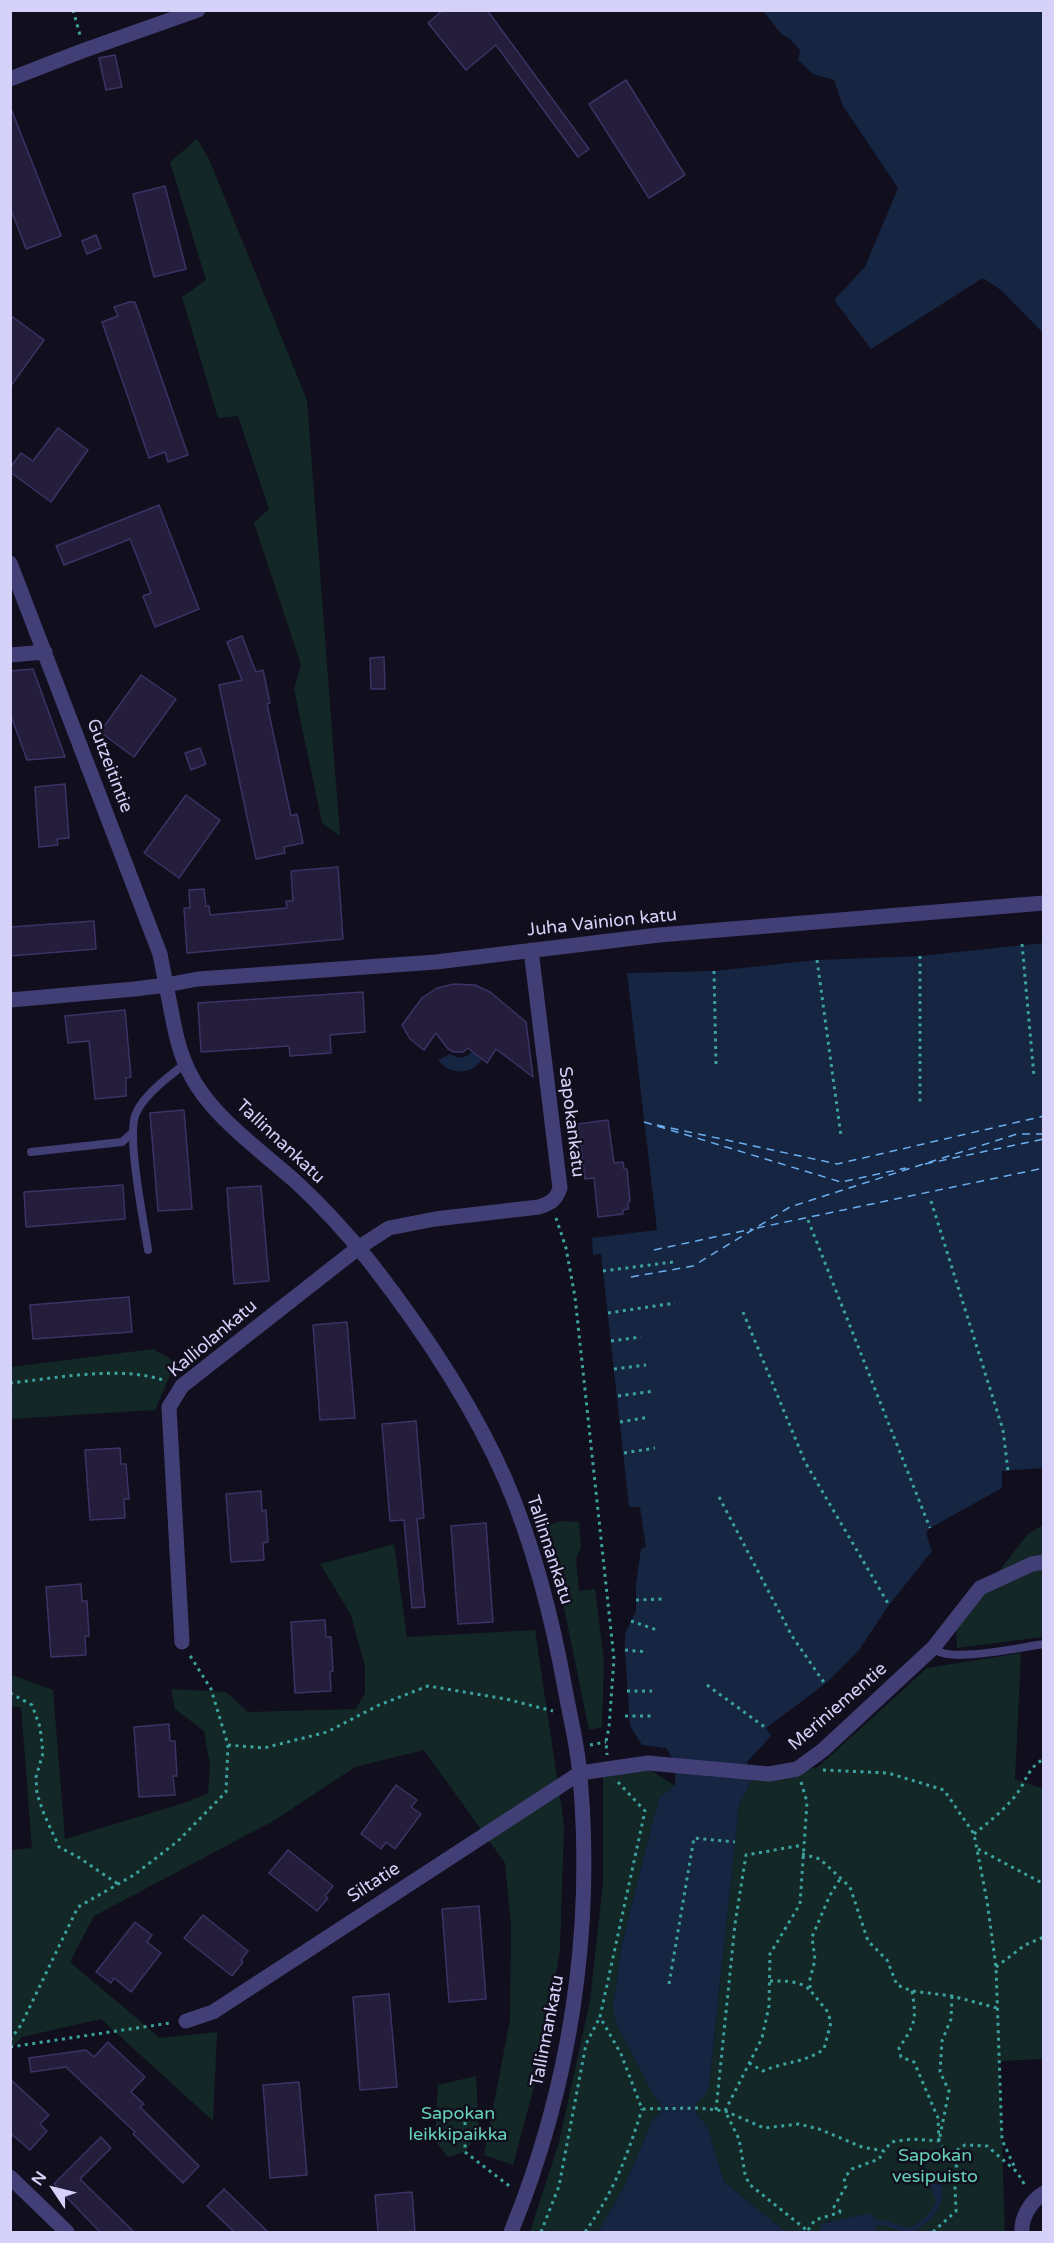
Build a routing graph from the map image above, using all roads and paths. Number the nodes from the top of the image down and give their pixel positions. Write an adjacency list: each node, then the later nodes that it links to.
1 (73, 10): 3 (path)
2 (198, 10): 3 (street)
3 (82, 51): 4 (street)
4 (10, 79)
5 (10, 563): 6 (street, Gutzeitintie)
6 (45, 652): 7 (street); 14 (street, Gutzeitintie)
7 (10, 655)
8 (1044, 903): 10 (street, Juha Vainion katu)
9 (1022, 944): 18 (path)
10 (531, 950): 14 (street, Juha Vainion katu); 24 (street, Sapokankatu)
11 (920, 956): 19 (path)
12 (817, 960): 21 (path)
13 (714, 971): 17 (path)
14 (166, 985): 15 (street, Juha Vainion katu); 16 (street, Tallinnankatu)
15 (10, 1000)
16 (185, 1064): 20 (lane); 26 (street, Tallinnankatu)
17 (716, 1065)
18 (1034, 1076)
19 (920, 1106)
20 (132, 1133): 22 (lane); 27 (lane)
21 (841, 1136)
22 (31, 1152)
23 (931, 1201): 45 (path)
24 (550, 1204): 26 (street); 70 (path)
25 (808, 1220): 47 (path)
26 (358, 1248): 38 (street, Kalliolankatu); 64 (street, Tallinnankatu)
27 (148, 1250)
28 (673, 1262): 29 (path)
29 (603, 1271)
30 (675, 1303): 32 (path)
31 (742, 1312): 51 (path)
32 (608, 1313)
33 (641, 1337): 34 (path)
34 (611, 1341)
35 (646, 1365): 36 (path)
36 (615, 1369)
37 (10, 1383): 38 (path)
38 (182, 1386): 54 (street, Kalliolankatu)
39 (655, 1391): 40 (path)
40 (618, 1396)
41 (649, 1417): 42 (path)
42 (620, 1422)
43 (655, 1449): 44 (path)
44 (624, 1453)
45 (1008, 1471)
46 (719, 1497): 59 (path)
47 (930, 1528)
48 (1044, 1562): 56 (street, Meriniementie)
49 (664, 1599): 50 (path)
50 (636, 1600)
51 (889, 1605)
52 (631, 1621): 53 (path)
53 (657, 1630)
54 (182, 1642): 68 (path)
55 (1044, 1644): 56 (lane)
56 (933, 1648): 71 (street, Meriniementie)
57 (625, 1650): 58 (path)
58 (647, 1653)
59 (825, 1684)
60 (708, 1685): 67 (path)
61 (652, 1690): 62 (path)
62 (627, 1691)
63 (10, 1693): 79 (path)
64 (570, 1715): 68 (path); 72 (street, Tallinnankatu)
65 (625, 1716): 66 (path)
66 (655, 1716)
67 (766, 1728)
68 (228, 1745): 79 (path)
69 (1044, 1759): 73 (path)
70 (608, 1769): 71 (street, Meriniementie); 72 (street, Meriniementie); 89 (path)
71 (797, 1769): 73 (path); 75 (path)
72 (580, 1773): 90 (street, Siltatie); 107 (street, Tallinnankatu)
73 (974, 1834): 76 (path)
74 (735, 1842): 84 (path)
75 (802, 1845): 77 (path); 95 (path)
76 (978, 1849): 80 (path); 82 (path)
77 (802, 1854): 78 (path); 83 (path)
78 (840, 1879): 85 (path); 86 (path)
79 (118, 1884): 91 (path)
80 (1044, 1884)
81 (1044, 1937): 82 (path)
82 (996, 1967): 88 (path)
83 (770, 1981): 85 (path); 93 (path)
84 (669, 1984)
85 (810, 1990): 93 (path)
86 (912, 1991): 87 (path); 98 (path)
87 (952, 1996): 88 (path); 98 (path)
88 (997, 2008): 101 (path)
89 (600, 2017): 94 (path); 108 (path)
90 (186, 2021): 92 (path)
91 (10, 2040)
92 (10, 2048)
93 (749, 2063): 96 (path)
94 (642, 2109): 95 (path); 109 (path)
95 (716, 2110): 96 (path)
96 (725, 2111): 99 (path); 105 (path)
97 (465, 2122): 103 (path)
98 (939, 2141): 99 (path); 100 (path)
99 (884, 2151): 105 (path)
100 (948, 2156): 101 (path); 110 (path)
101 (1017, 2172): 104 (path)
102 (10, 2177): 106 (street)
103 (513, 2189)
104 (1039, 2196): 111 (street)
105 (808, 2231)
106 (67, 2232)
107 (511, 2232)
108 (542, 2232)
109 (585, 2232)
110 (933, 2232)
111 (1022, 2232)

